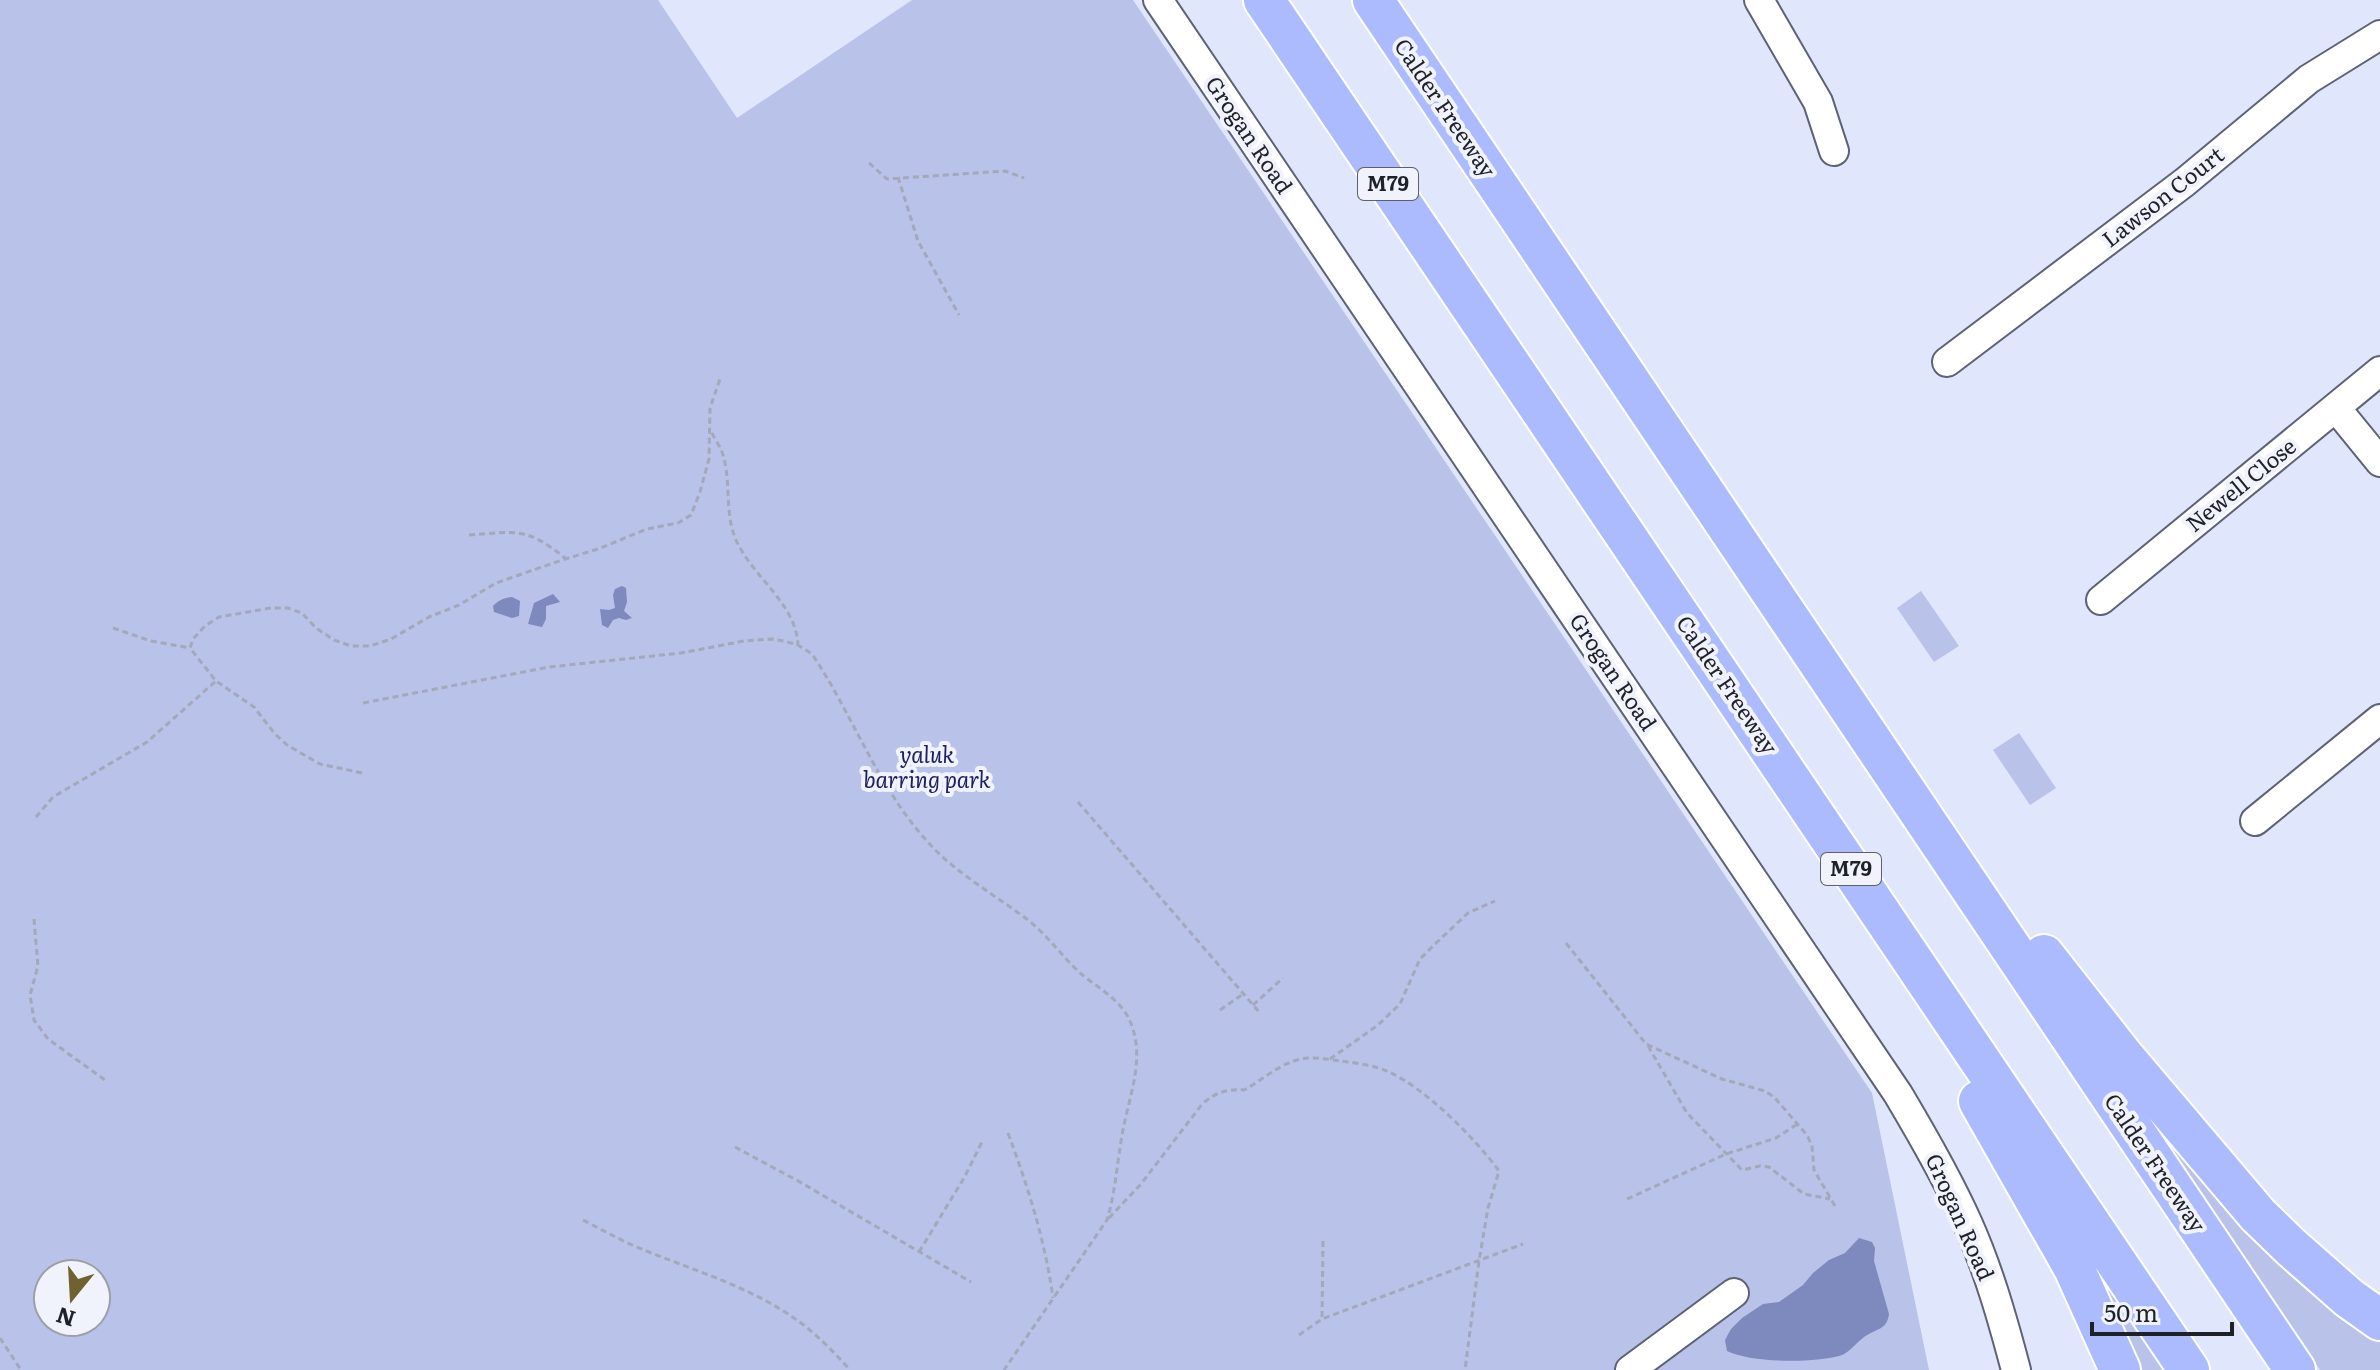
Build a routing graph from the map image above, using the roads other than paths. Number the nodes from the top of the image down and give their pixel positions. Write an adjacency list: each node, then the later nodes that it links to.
1 (1158, 0): 19 (street, Grogan Road)
2 (1264, 0): 8 (highway, Calder Freeway / M79)
3 (1373, 0): 13 (highway, Calder Freeway)
4 (1759, 0): 6 (street)
5 (2380, 35): 7 (street, Lawson Court)
6 (1834, 151)
7 (1947, 362)
8 (1512, 368): 20 (highway); 21 (highway, Calder Freeway / M79)
9 (2380, 371): 10 (street, Newell Close)
10 (2336, 408): 11 (street); 12 (street, Newell Close)
11 (2380, 462)
12 (2101, 600)
13 (1830, 680): 17 (highway); 22 (highway, Calder Freeway)
14 (2380, 719): 15 (street)
15 (2255, 821)
16 (1734, 1293): 18 (street)
17 (2380, 1320)
18 (1630, 1370)
19 (2016, 1370)
20 (2120, 1370)
21 (2189, 1370)
22 (2295, 1370)

